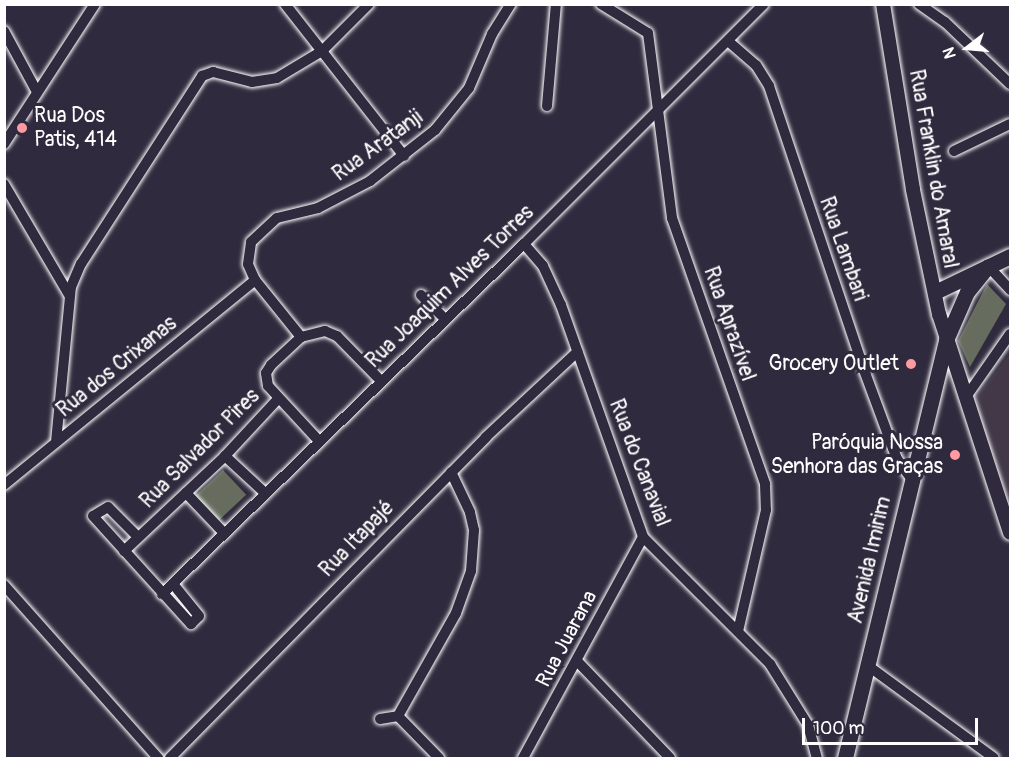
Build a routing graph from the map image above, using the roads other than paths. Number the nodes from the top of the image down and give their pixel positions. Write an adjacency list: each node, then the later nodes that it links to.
1 (95, 4): 14 (street)
2 (285, 4): 12 (street)
3 (369, 4): 12 (street)
4 (511, 4): 20 (street, Rua Aratanji)
5 (556, 4): 15 (street)
6 (601, 4): 16 (street, Rua Aprazível)
7 (764, 4): 11 (street, Rua Joaquim Alves Torres)
8 (883, 4): 27 (street, Rua Franklin do Amaral)
9 (918, 4): 13 (street)
10 (4, 31): 14 (street)
11 (728, 41): 16 (street, Rua Joaquim Alves Torres); 42 (street, Rua Lambari)
12 (322, 51): 20 (street); 28 (street)
13 (1011, 84)
14 (37, 92): 18 (street)
15 (547, 106)
16 (656, 111): 22 (street, Rua Joaquim Alves Torres); 54 (street, Rua Aprazível)
17 (1011, 124): 19 (street)
18 (4, 144)
19 (954, 151)
20 (404, 156): 25 (street, Rua Aratanji)
21 (4, 184): 28 (street)
22 (524, 244): 30 (street, Rua Joaquim Alves Torres); 34 (street, Rua do Canavial)
23 (1011, 256): 24 (main road, Avenida Imirim)
24 (988, 266): 26 (street); 27 (main road); 33 (main road, Avenida Imirim)
25 (255, 280): 32 (street, Rua Aratanji); 39 (street, Rua dos Crixanas)
26 (1011, 290)
27 (935, 292): 33 (street, Rua Franklin do Amaral)
28 (69, 295): 39 (street)
29 (421, 295): 30 (street)
30 (445, 319): 35 (street, Rua Joaquim Alves Torres)
31 (1011, 334): 36 (street)
32 (302, 337): 35 (street); 37 (street, Rua Salvador Pires)
33 (946, 340): 36 (street, Rua Franklin do Amaral); 42 (main road, Avenida Imirim)
34 (577, 352): 41 (street, Rua Itapajé); 49 (street, Rua do Canavial)
35 (381, 381): 38 (street, Rua Joaquim Alves Torres)
36 (966, 397): 47 (street, Rua Franklin do Amaral)
37 (277, 400): 38 (street); 40 (street, Rua Salvador Pires)
38 (319, 441): 45 (street, Rua Joaquim Alves Torres)
39 (56, 442): 43 (street, Rua dos Crixanas)
40 (225, 456): 44 (street, Rua Salvador Pires); 45 (street)
41 (450, 472): 57 (street); 60 (street, Rua Itapajé)
42 (911, 478): 56 (main road, Avenida Imirim)
43 (4, 485)
44 (186, 493): 46 (street); 48 (street, Rua Salvador Pires)
45 (265, 493): 46 (street, Rua Joaquim Alves Torres)
46 (224, 533): 51 (street, Rua Joaquim Alves Torres)
47 (1011, 533)
48 (138, 537): 50 (street, Rua Salvador Pires); 50 (street)
49 (643, 537): 54 (street, Rua do Canavial); 55 (street, Rua Juarana)
50 (124, 551): 53 (street)
51 (173, 584): 53 (street, Rua Joaquim Alves Torres); 53 (street)
52 (4, 585): 59 (street)
53 (162, 594)
54 (738, 631): 64 (street, Rua do Canavial)
55 (578, 662): 62 (street, Rua Juarana); 63 (street)
56 (867, 665): 65 (main road, Avenida Imirim); 66 (street)
57 (398, 716): 58 (street); 61 (street)
58 (380, 719)
59 (158, 759)
60 (170, 759)
61 (439, 759)
62 (523, 759)
63 (670, 759)
64 (817, 759)
65 (845, 759)
66 (994, 759)

